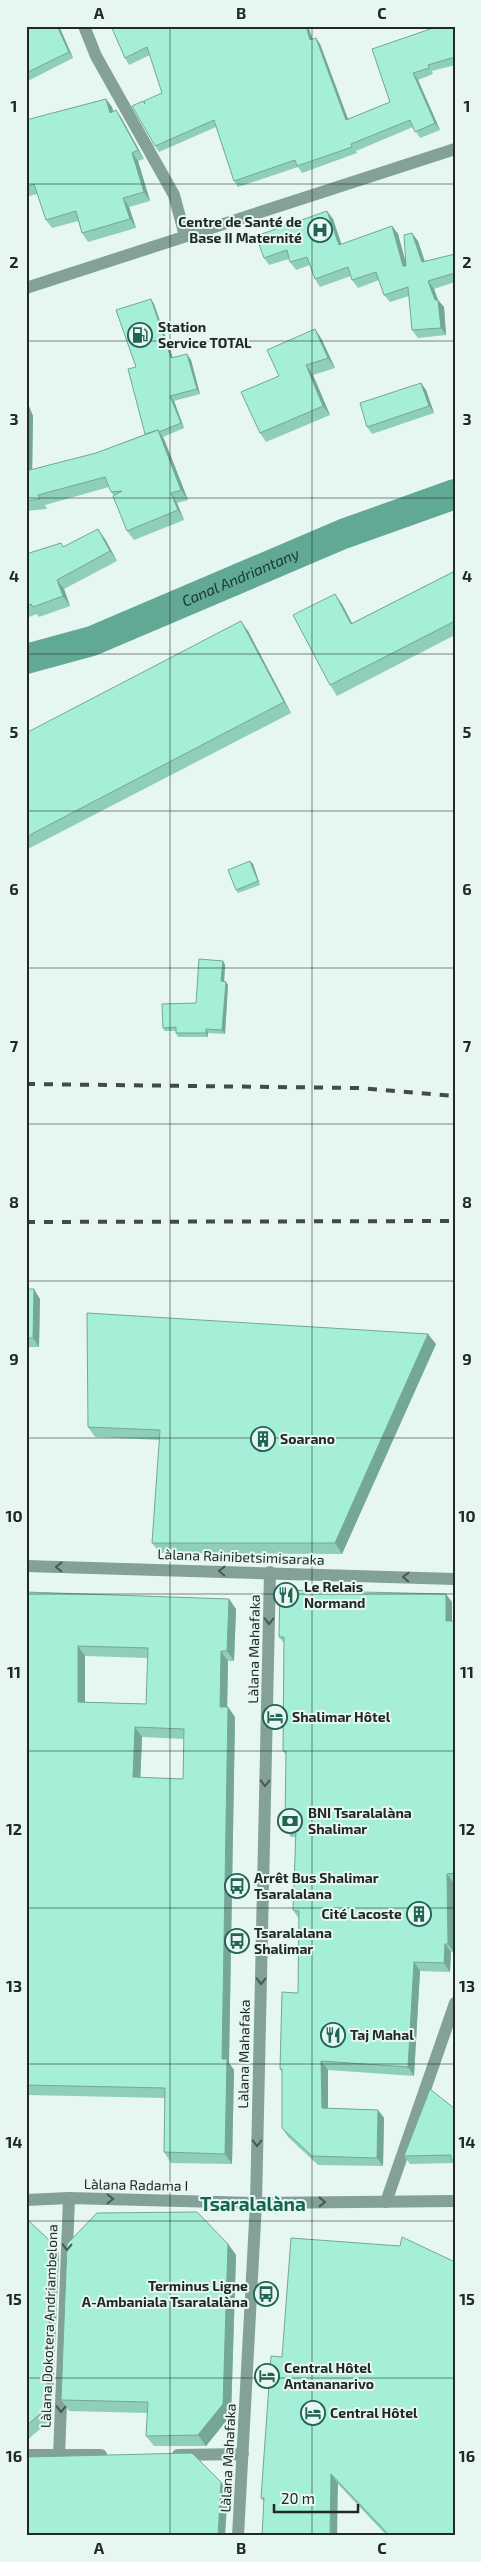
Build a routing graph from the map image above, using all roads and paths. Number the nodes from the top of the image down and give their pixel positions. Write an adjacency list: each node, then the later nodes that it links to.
1 (84, 26): 3 (street)
2 (455, 149): 3 (street)
3 (185, 236): 4 (street)
4 (26, 288)
5 (26, 1566): 6 (street, Làlana Rainibetsimisaraka, one-way to 5)
6 (270, 1572): 7 (street, Làlana Rainibetsimisaraka, one-way to 6); 13 (street, Làlana Mahafaka, one-way to 13)
7 (455, 1579)
8 (455, 2003): 12 (street)
9 (69, 2198): 10 (street, Làlana Radama I); 13 (street, Làlana Radama I, one-way to 13); 18 (street, Làlana Dokotera Andriambelona, one-way to 18)
10 (26, 2200)
11 (455, 2201): 12 (street, Làlana Radama I)
12 (386, 2202): 13 (street, Làlana Radama I, one-way to 12)
13 (256, 2203): 14 (street, Làlana Mahafaka)
14 (243, 2454): 17 (street); 19 (street, Làlana Mahafaka)
15 (26, 2455): 18 (street)
16 (117, 2455): 18 (street)
17 (166, 2455)
18 (59, 2456)
19 (238, 2536)

